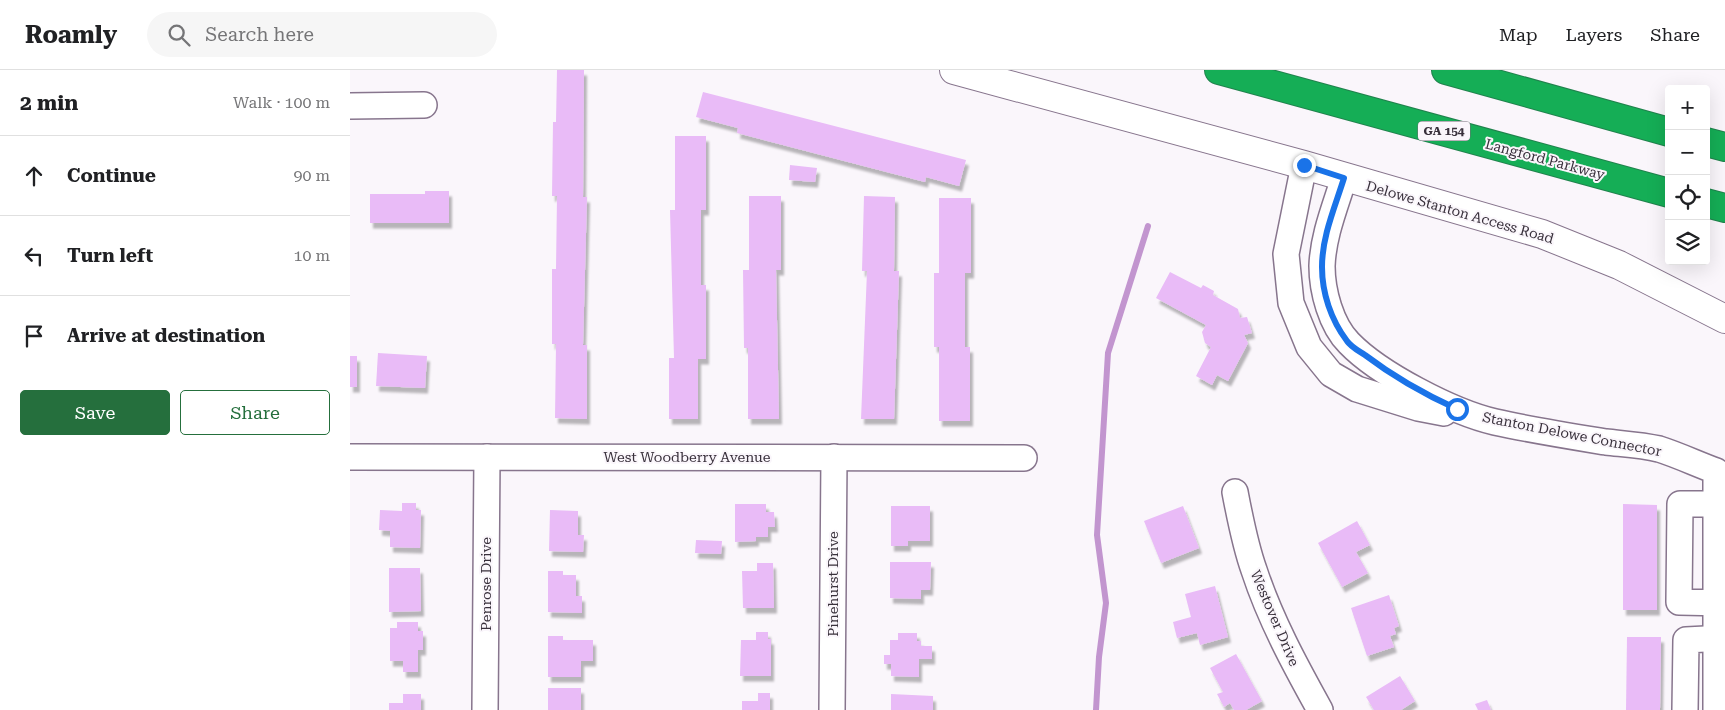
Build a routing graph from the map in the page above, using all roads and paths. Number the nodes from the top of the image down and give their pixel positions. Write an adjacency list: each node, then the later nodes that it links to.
1 (954, 70): 9 (street, Delowe Stanton Access Road)
2 (1219, 70): 11 (highway, Langford Parkway / GA 154)
3 (1446, 70): 6 (highway)
4 (424, 105): 5 (street)
5 (350, 106)
6 (1665, 131)
7 (1710, 143): 8 (highway)
8 (1725, 147)
9 (1304, 165): 10 (street, Delowe Stanton Access Road); 15 (street)
10 (1344, 178): 14 (street, Stanton Delowe Connector); 16 (street, Delowe Stanton Access Road)
11 (1665, 192)
12 (1710, 204): 13 (highway)
13 (1725, 208)
14 (1329, 307): 15 (street); 17 (street, Stanton Delowe Connector)
15 (1296, 316): 17 (street)
16 (1725, 320)
17 (1474, 415): 23 (street, Stanton Delowe Connector)
18 (350, 457): 19 (street, West Woodberry Avenue)
19 (487, 457): 20 (street, West Woodberry Avenue); 26 (street, Penrose Drive)
20 (834, 457): 21 (street, West Woodberry Avenue); 27 (street, Pinehurst Drive)
21 (1024, 458)
22 (1235, 492): 28 (street, Westover Drive)
23 (1720, 504): 24 (street); 24 (street)
24 (1720, 603): 25 (street)
25 (1720, 638): 29 (street); 30 (street)
26 (485, 710)
27 (832, 710)
28 (1320, 710)
29 (1684, 710)
30 (1716, 710)

